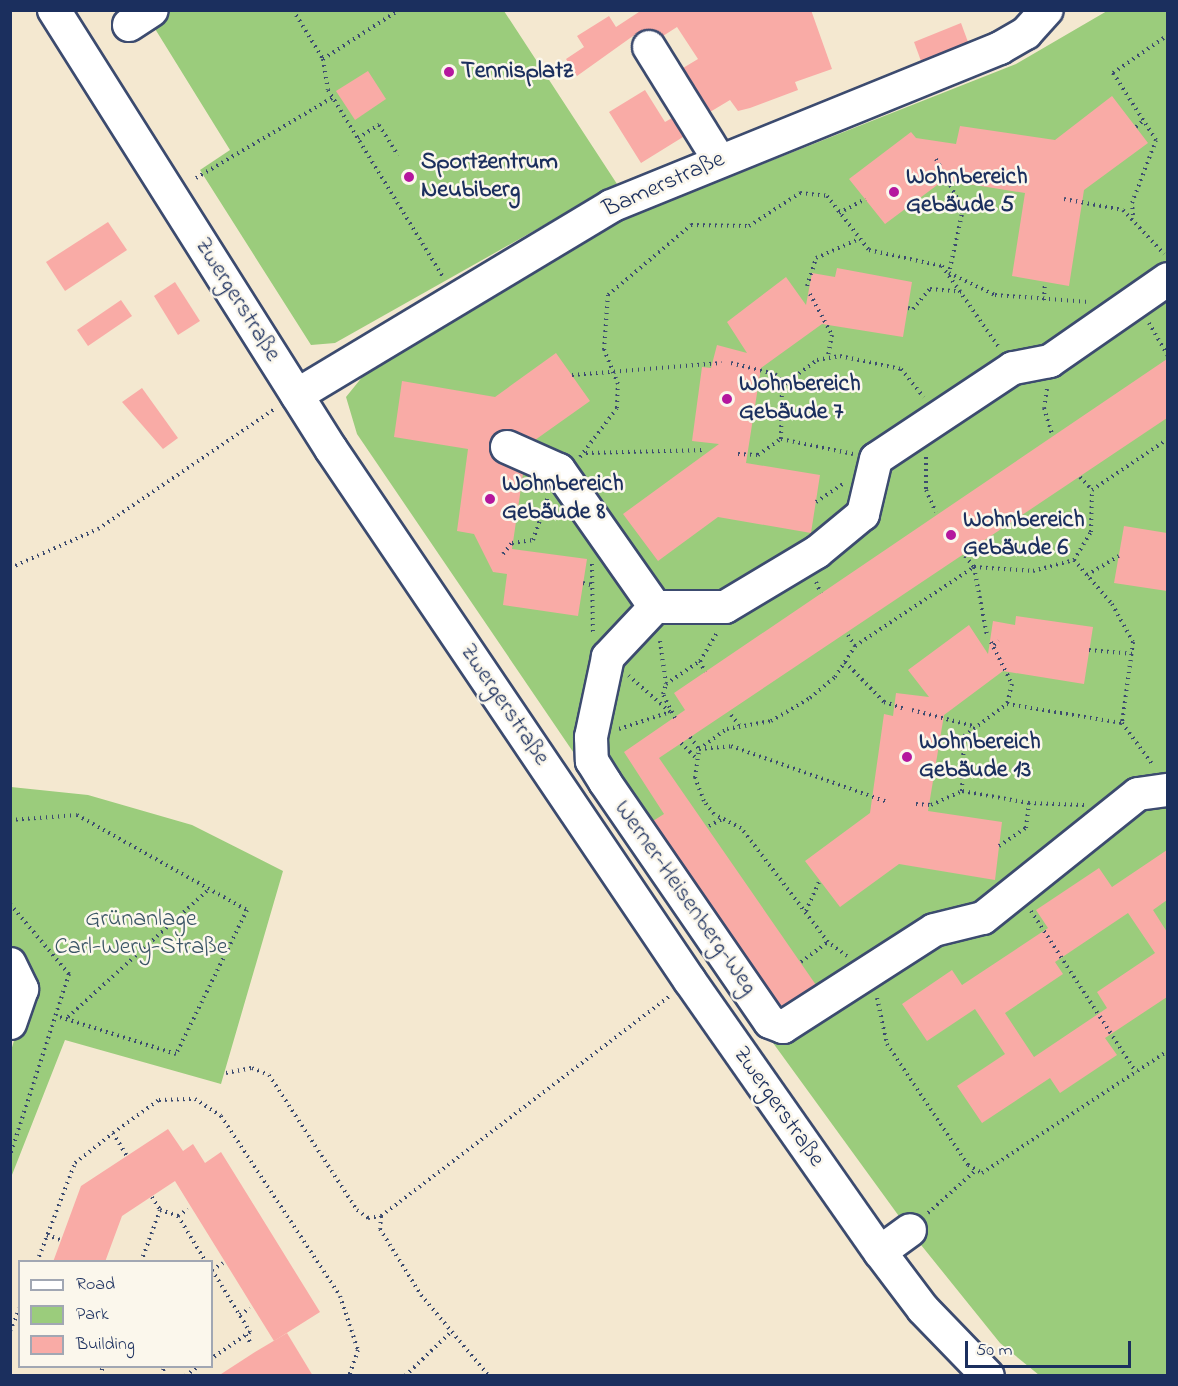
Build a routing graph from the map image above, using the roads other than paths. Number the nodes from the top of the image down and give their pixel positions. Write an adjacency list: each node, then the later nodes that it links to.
1 (54, 10): 6 (street, Zwergerstraße)
2 (1047, 10): 4 (street, Bamerstraße)
3 (649, 46): 4 (street)
4 (719, 160): 6 (street, Bamerstraße)
5 (1158, 286): 8 (street)
6 (297, 395): 13 (street, Zwergerstraße)
7 (507, 447): 8 (street)
8 (655, 607): 9 (street, Werner-Heisenberg-Weg)
9 (1164, 782)
10 (10, 964): 11 (street)
11 (10, 1023)
12 (910, 1230): 13 (street)
13 (880, 1252): 14 (street, Zwergerstraße)
14 (988, 1376)

